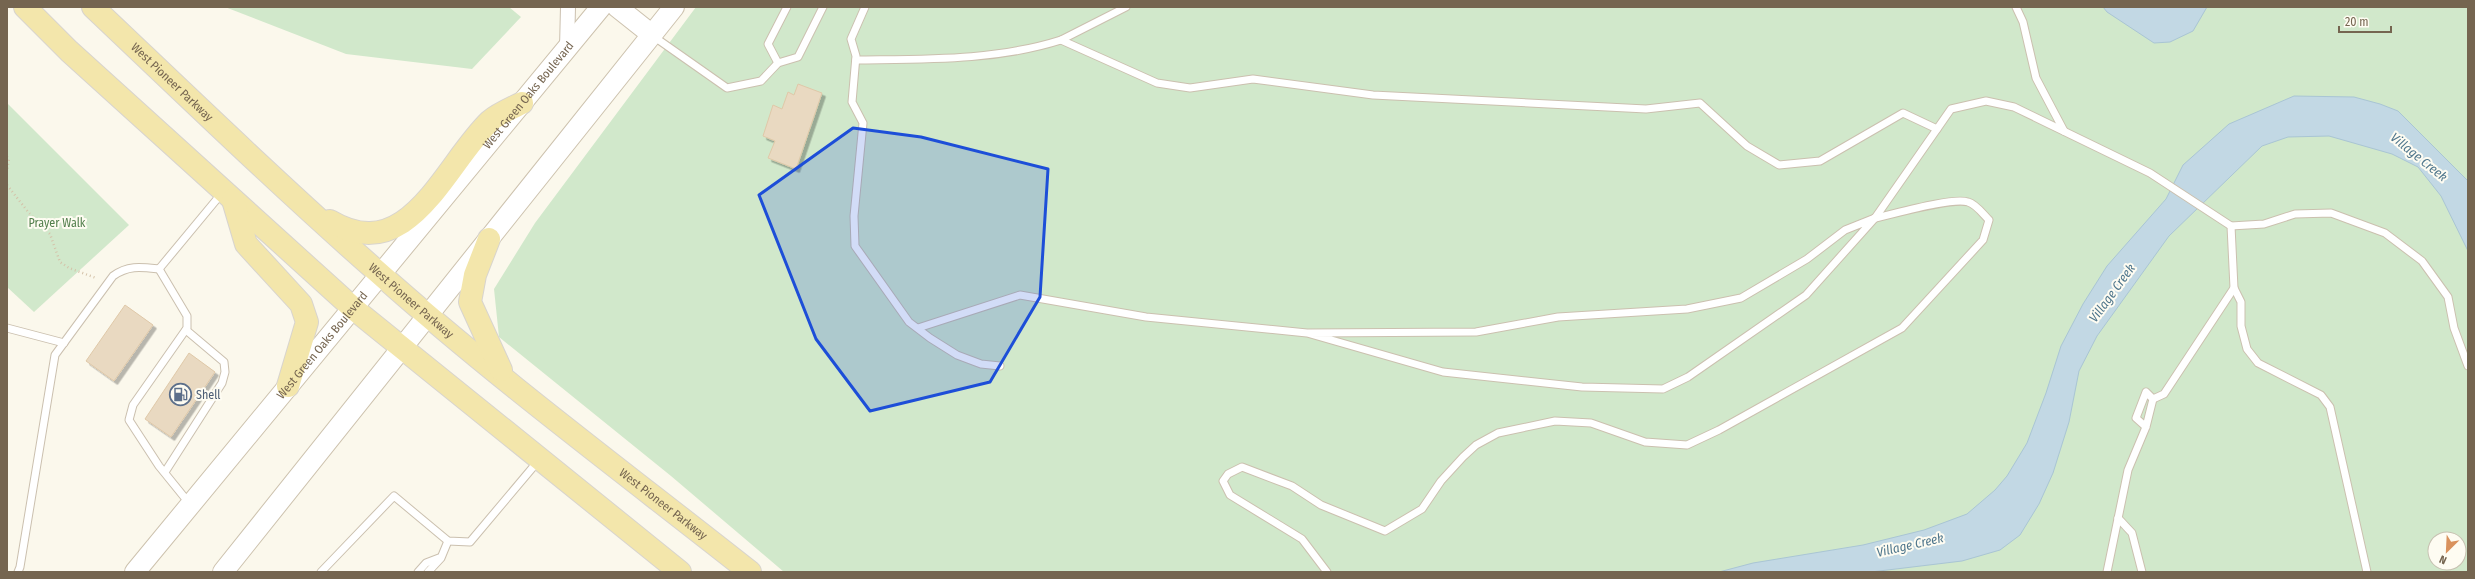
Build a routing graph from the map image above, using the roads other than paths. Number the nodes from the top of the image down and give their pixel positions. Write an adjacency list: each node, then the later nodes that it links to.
1 (25, 7): 22 (main road)
2 (93, 7): 16 (main road, West Pioneer Parkway)
3 (106, 7): 16 (street)
4 (568, 7): 15 (street)
5 (600, 7): 15 (main road, West Green Oaks Boulevard)
6 (617, 7): 13 (main road)
7 (674, 7): 13 (main road)
8 (787, 7): 18 (lane)
9 (823, 7): 18 (lane)
10 (865, 7): 17 (lane)
11 (1126, 7): 14 (lane)
12 (2016, 7): 21 (lane)
13 (651, 34): 18 (lane); 26 (main road)
14 (1062, 40): 17 (lane); 20 (lane)
15 (567, 48): 19 (main road, West Green Oaks Boulevard)
16 (139, 51): 23 (main road, West Pioneer Parkway)
17 (856, 60): 33 (lane)
18 (778, 63)
19 (522, 103): 23 (main road); 28 (main road, West Green Oaks Boulevard)
20 (1937, 129): 21 (lane); 24 (lane)
21 (2064, 131): 25 (lane)
22 (228, 196): 27 (lane); 30 (main road); 41 (main road)
23 (305, 206): 28 (main road, West Pioneer Parkway)
24 (1875, 218): 35 (lane); 35 (lane); 58 (lane)
25 (2231, 226): 29 (lane); 39 (lane)
26 (489, 239): 31 (main road); 40 (main road)
27 (158, 269): 34 (lane); 36 (lane)
28 (380, 275): 30 (main road, West Green Oaks Boulevard); 31 (main road, West Pioneer Parkway)
29 (2234, 288): 42 (lane); 61 (lane)
30 (354, 309): 37 (main road); 41 (main road, West Green Oaks Boulevard)
31 (428, 314): 37 (main road); 40 (main road, West Pioneer Parkway)
32 (7, 328): 36 (lane)
33 (918, 328): 35 (lane); 38 (lane)
34 (186, 330): 45 (lane); 45 (lane)
35 (1307, 333)
36 (64, 343): 50 (lane)
37 (401, 349): 44 (main road); 52 (main road)
38 (1000, 366)
39 (2468, 366)
40 (505, 378): 57 (main road, West Pioneer Parkway)
41 (288, 386): 46 (main road, West Green Oaks Boulevard)
42 (2153, 399): 43 (lane); 43 (lane)
43 (2146, 427): 47 (lane)
44 (539, 460): 48 (lane); 56 (main road)
45 (165, 472): 46 (lane)
46 (190, 505): 51 (main road, West Green Oaks Boulevard)
47 (2118, 518): 59 (lane); 60 (lane)
48 (448, 541): 49 (lane); 53 (lane)
49 (441, 558): 54 (lane); 55 (lane)
50 (18, 572)
51 (135, 572)
52 (223, 572)
53 (321, 572)
54 (418, 572)
55 (428, 572)
56 (680, 572)
57 (750, 572)
58 (1327, 572)
59 (2107, 572)
60 (2142, 572)
61 (2367, 572)

